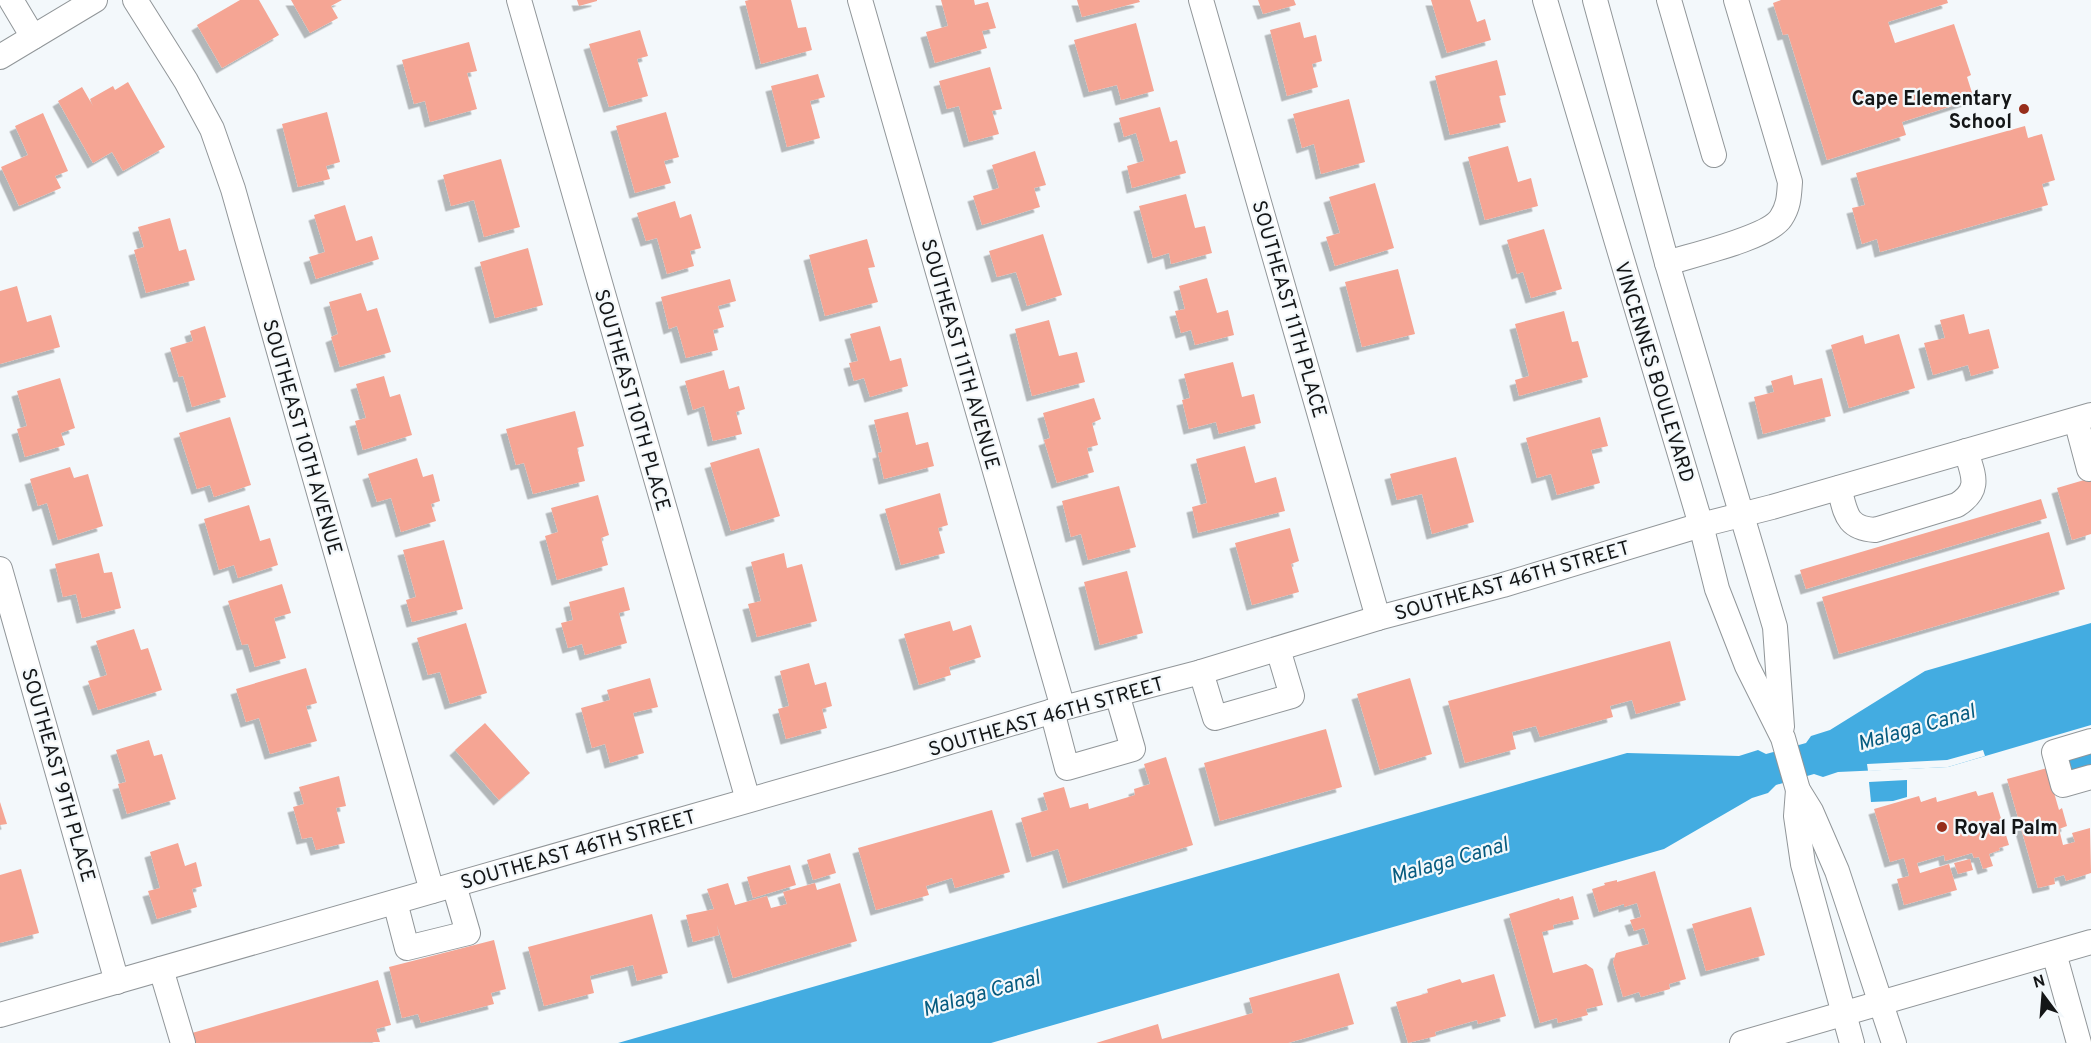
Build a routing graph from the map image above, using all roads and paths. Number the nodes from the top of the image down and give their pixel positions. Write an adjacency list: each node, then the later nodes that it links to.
1 (11, 0): 11 (street)
2 (95, 0): 11 (street)
3 (135, 0): 32 (street, SOUTHEAST 10TH AVENUE)
4 (519, 0): 31 (street, SOUTHEAST 10TH PLACE)
5 (860, 0): 26 (street, SOUTHEAST 11TH AVENUE)
6 (1201, 0): 22 (street, SOUTHEAST 11TH PLACE)
7 (1545, 0): 20 (street, VINCENNES BOULEVARD)
8 (1595, 0): 14 (street, VINCENNES BOULEVARD)
9 (1669, 0): 13 (street)
10 (1736, 0): 14 (street)
11 (33, 37): 12 (street)
12 (0, 57)
13 (1714, 155)
14 (1667, 263): 19 (street, VINCENNES BOULEVARD)
15 (2083, 417): 16 (street, SOUTHEAST 46TH STREET); 17 (street)
16 (1966, 451): 18 (street, SOUTHEAST 46TH STREET); 18 (street)
17 (2089, 469)
18 (1839, 488): 19 (street, SOUTHEAST 46TH STREET)
19 (1743, 514): 20 (street, SOUTHEAST 46TH STREET); 27 (street, VINCENNES BOULEVARD)
20 (1701, 525): 22 (street, SOUTHEAST 46TH STREET); 27 (street, VINCENNES BOULEVARD)
21 (0, 569): 37 (street, SOUTHEAST 9TH PLACE)
22 (1378, 618): 23 (street, SOUTHEAST 46TH STREET)
23 (1278, 649): 24 (street, SOUTHEAST 46TH STREET); 24 (street)
24 (1201, 672): 25 (street, SOUTHEAST 46TH STREET)
25 (1117, 694): 26 (street, SOUTHEAST 46TH STREET); 26 (street, SOUTHEAST 11TH AVENUE)
26 (1057, 710): 31 (street, SOUTHEAST 46TH STREET)
27 (1783, 738): 30 (street, VINCENNES BOULEVARD)
28 (2091, 741): 29 (street)
29 (2091, 777)
30 (1798, 790): 38 (street, VINCENNES BOULEVARD); 39 (street, VINCENNES BOULEVARD)
31 (748, 800): 32 (street, SOUTHEAST 46TH STREET)
32 (443, 888): 33 (street, SOUTHEAST 46TH STREET); 33 (street, SOUTHEAST 10TH AVENUE)
33 (395, 902): 36 (street, SOUTHEAST 46TH STREET)
34 (2091, 942): 35 (street)
35 (2054, 953): 38 (street); 45 (street)
36 (161, 969): 37 (street, SOUTHEAST 46TH STREET); 41 (street)
37 (117, 982): 40 (street, SOUTHEAST 46TH STREET)
38 (1881, 1002): 39 (street); 44 (street, VINCENNES BOULEVARD)
39 (1844, 1013): 42 (street); 43 (street, VINCENNES BOULEVARD)
40 (0, 1015)
41 (183, 1043)
42 (1742, 1043)
43 (1852, 1043)
44 (1894, 1043)
45 (2079, 1043)

